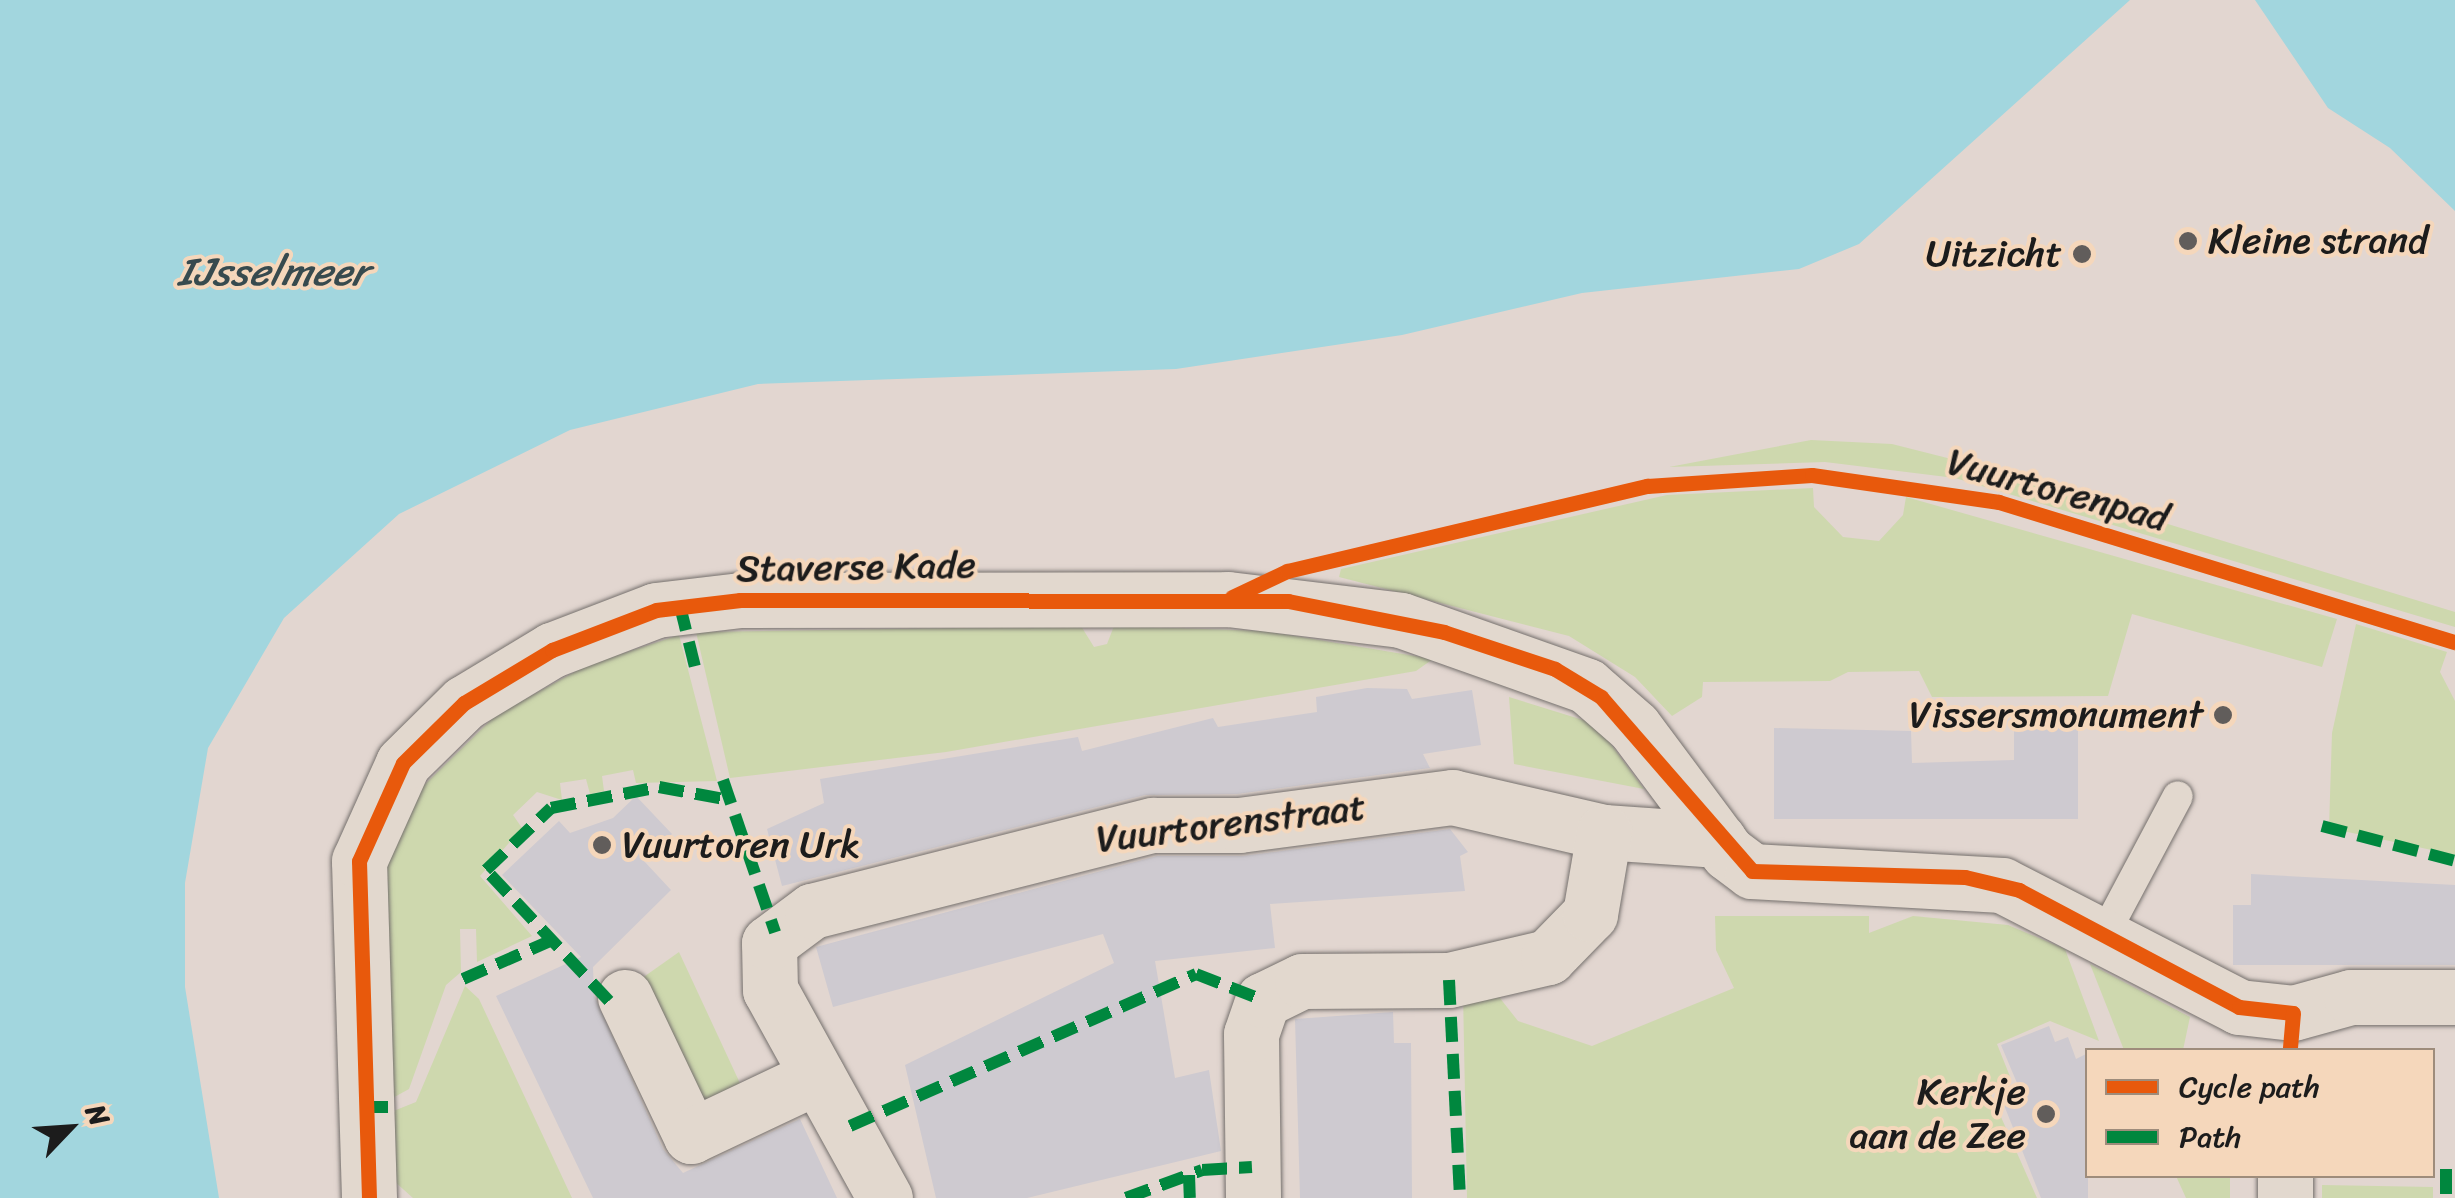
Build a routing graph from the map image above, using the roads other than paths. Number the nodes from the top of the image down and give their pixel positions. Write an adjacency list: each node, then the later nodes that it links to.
1 (2178, 796): 4 (lane)
2 (1604, 832): 3 (street, Vuurtorenstraat); 8 (street, Vuurtorenstraat); 11 (street)
3 (1719, 840): 4 (street); 9 (street, Staverse Kade)
4 (2104, 935): 7 (street)
5 (626, 997): 8 (street)
6 (2455, 997): 7 (street)
7 (2292, 1032)
8 (818, 1076): 10 (street)
9 (369, 1198)
10 (885, 1198)
11 (1253, 1198)

